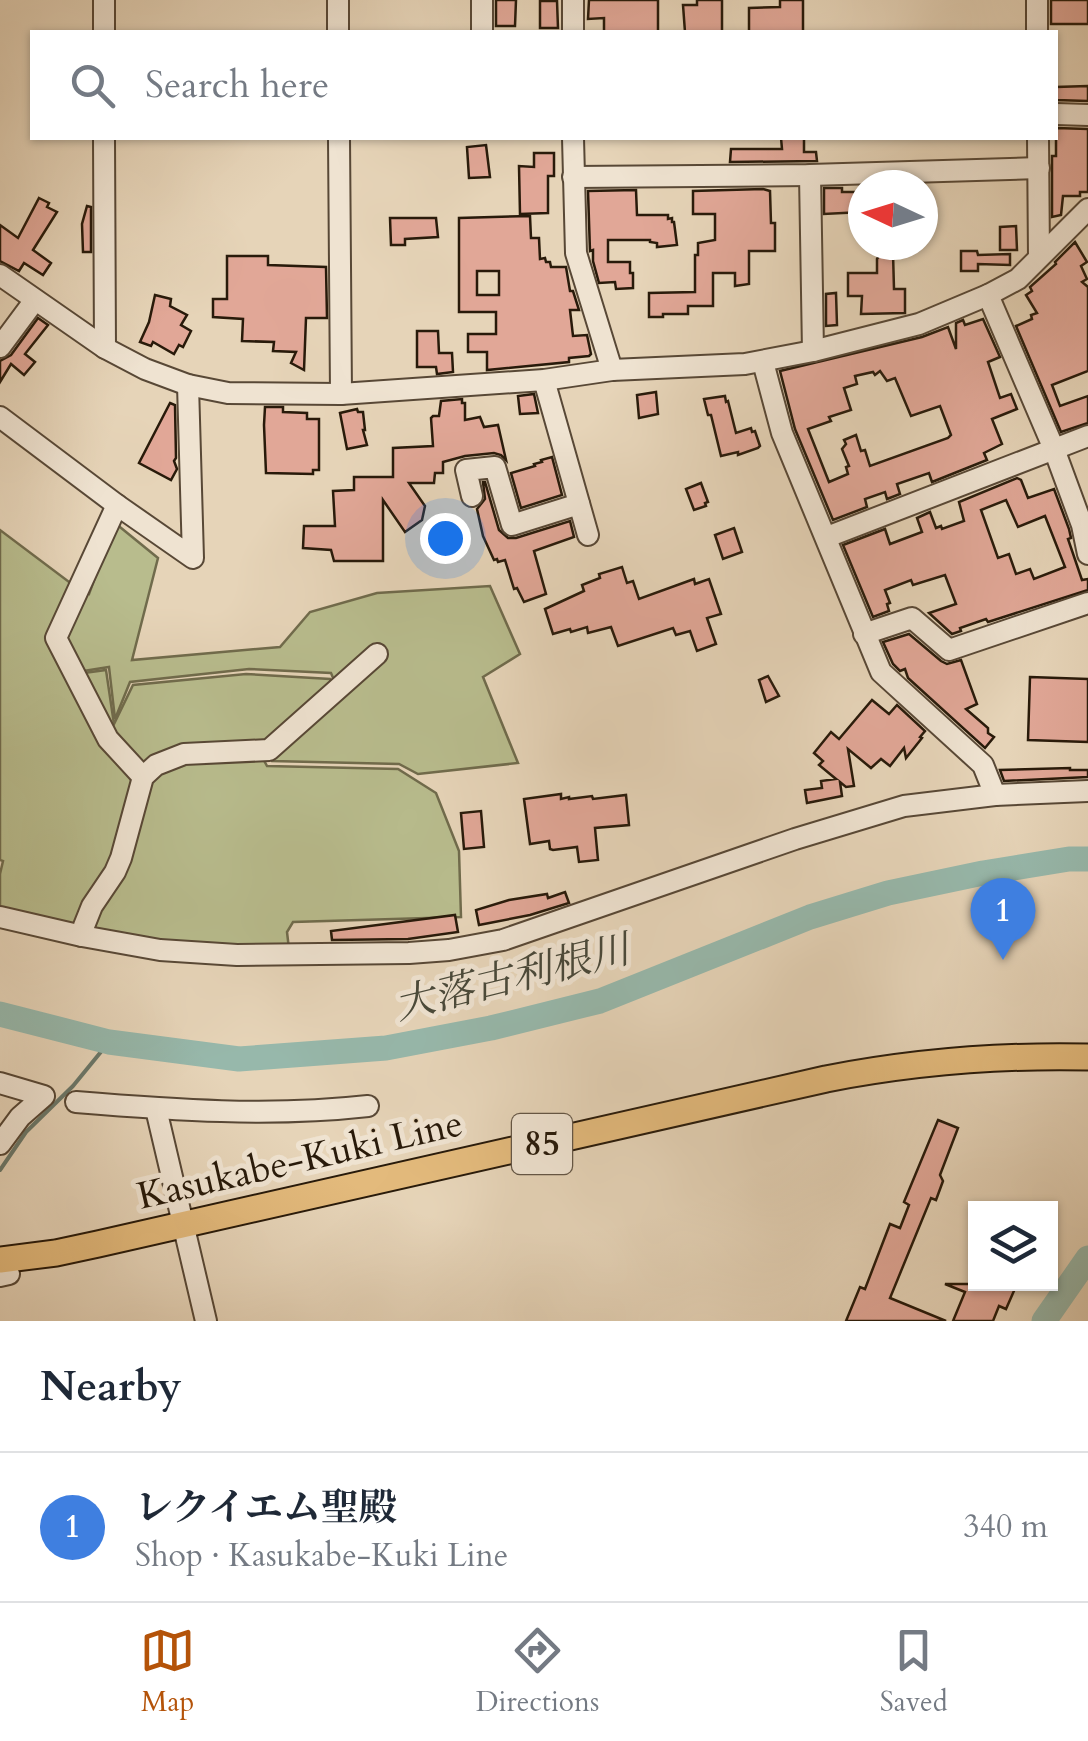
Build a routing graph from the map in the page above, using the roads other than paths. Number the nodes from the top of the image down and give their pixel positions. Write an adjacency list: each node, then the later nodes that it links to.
1 (104, 0): 6 (street)
2 (338, 0): 7 (street)
3 (482, 0): 8 (street)
4 (573, 0): 9 (street)
5 (1037, 0): 10 (street)
6 (104, 30)
7 (338, 30)
8 (482, 30)
9 (573, 30)
10 (1037, 30)
11 (1058, 114): 12 (street)
12 (1088, 115)
13 (104, 140): 26 (street)
14 (339, 140): 32 (street)
15 (573, 140): 19 (street)
16 (1038, 140): 17 (street)
17 (1039, 168): 18 (street); 21 (street)
18 (810, 175): 19 (street); 27 (street)
19 (573, 177): 29 (street)
20 (1088, 209): 21 (street)
21 (1039, 257): 23 (street)
22 (0, 275): 24 (street)
23 (988, 294): 27 (street); 35 (street)
24 (35, 300): 25 (street); 26 (street)
25 (0, 347)
26 (105, 348): 31 (street)
27 (813, 351): 28 (street)
28 (763, 362): 29 (street); 40 (street)
29 (612, 370): 30 (street)
30 (544, 380): 32 (street); 37 (street)
31 (188, 385): 32 (street); 38 (street)
32 (341, 394)
33 (0, 417): 38 (street)
34 (1088, 436): 35 (street)
35 (1054, 448): 40 (street); 41 (street)
36 (472, 496): 37 (street)
37 (578, 504): 39 (street)
38 (117, 505): 45 (street)
39 (588, 535)
40 (827, 537): 43 (street)
41 (1088, 554)
42 (1088, 603): 43 (street)
43 (864, 634): 47 (street)
44 (377, 654): 45 (street)
45 (143, 777): 49 (street)
46 (1088, 791): 47 (street)
47 (995, 795): 49 (street)
48 (0, 917): 49 (street)
49 (82, 936)
50 (1088, 1058): 56 (main road, Kasukabe-Kuki Line / 85)
51 (0, 1083): 55 (street)
52 (76, 1102): 54 (street)
53 (368, 1106): 54 (street)
54 (156, 1109): 56 (street)
55 (0, 1144)
56 (183, 1223): 57 (main road, Kasukabe-Kuki Line / 85); 58 (street)
57 (3, 1270)
58 (206, 1321)

